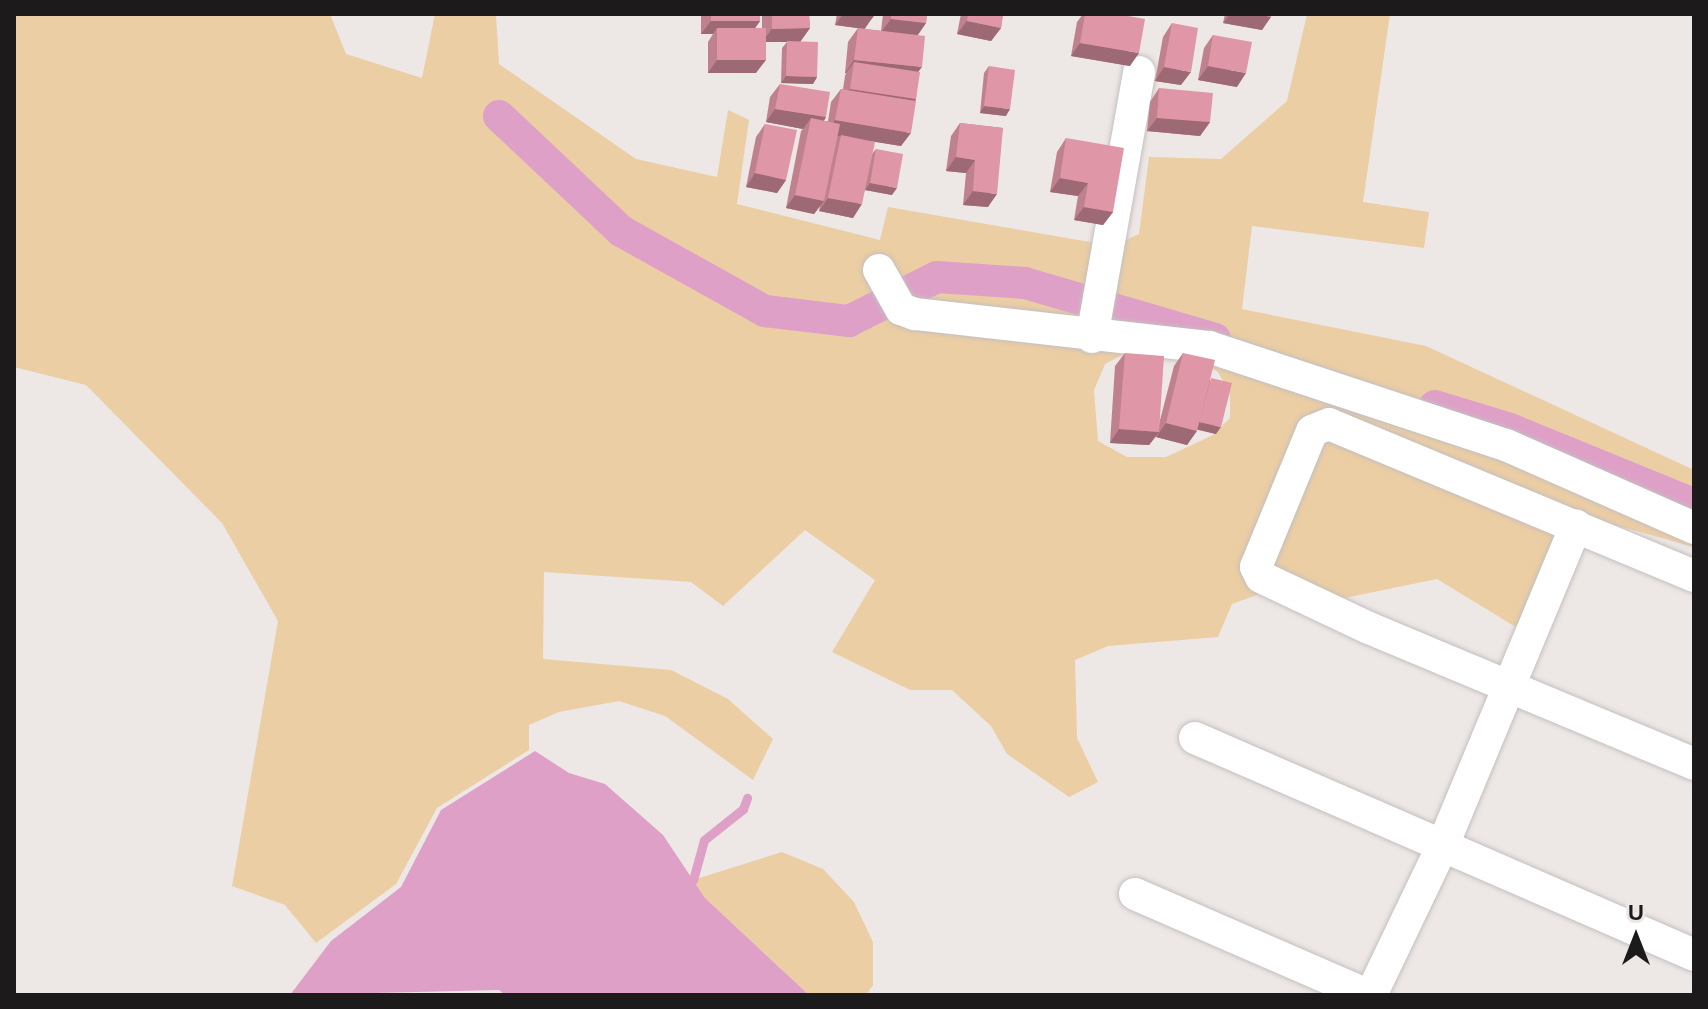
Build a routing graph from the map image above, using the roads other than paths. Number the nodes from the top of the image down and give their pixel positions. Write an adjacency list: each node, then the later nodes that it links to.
1 (1139, 72): 3 (street)
2 (879, 270): 3 (street)
3 (1092, 332): 5 (street)
4 (1576, 526): 6 (street); 7 (street); 7 (street)
5 (1694, 528)
6 (1694, 576)
7 (1507, 682): 9 (street); 10 (street)
8 (1195, 738): 10 (street)
9 (1694, 764)
10 (1443, 845): 12 (street); 13 (street)
11 (1135, 894): 13 (street)
12 (1694, 955)
13 (1369, 995)

